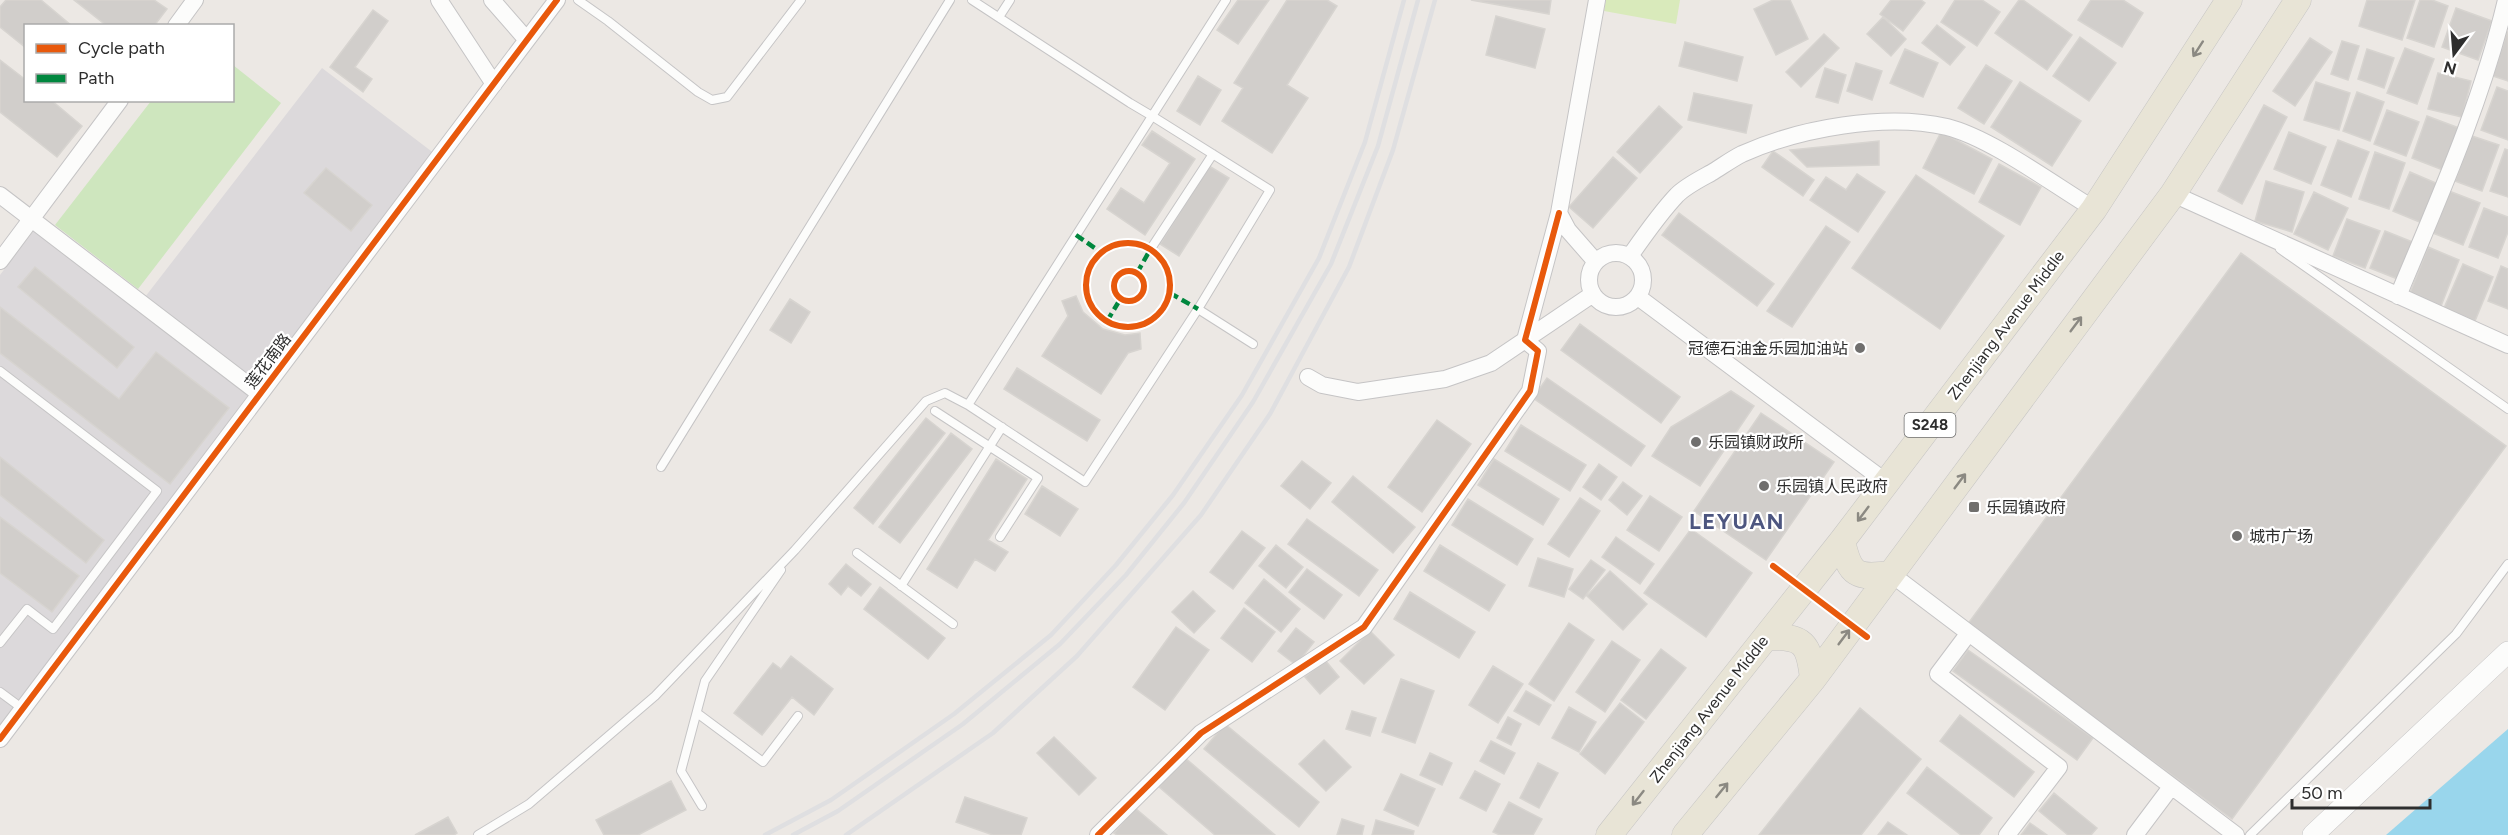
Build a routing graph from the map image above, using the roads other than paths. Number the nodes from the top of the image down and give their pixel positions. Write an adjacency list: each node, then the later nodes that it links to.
1 (195, 0): 16 (street)
2 (439, 0): 18 (street)
3 (492, 0): 17 (street)
4 (557, 0): 17 (street, 莲花南路)
5 (578, 0): 6 (lane)
6 (801, 0)
7 (950, 0): 47 (lane)
8 (972, 0): 15 (lane)
9 (1010, 0): 15 (lane)
10 (1226, 0): 20 (lane)
11 (1597, 0): 25 (street)
12 (2229, 0): 24 (main road, Zhenjiang Avenue Middle / S248, one-way to 24)
13 (2298, 0): 22 (main road)
14 (2506, 0): 33 (street)
15 (999, 17): 20 (lane)
16 (177, 24)
17 (526, 39): 18 (street, 莲花南路)
18 (494, 84): 41 (street, 莲花南路)
19 (119, 102): 26 (street)
20 (1152, 116): 21 (lane); 42 (lane)
21 (1213, 154): 28 (lane); 35 (lane)
22 (2173, 194): 27 (street); 54 (main road, one-way to 22)
23 (0, 195): 26 (street)
24 (2094, 209): 29 (street); 48 (main road, Zhenjiang Avenue Middle / S248)
25 (1559, 213): 31 (street); 36 (street)
26 (32, 220): 30 (street); 41 (street)
27 (2255, 231): 33 (street); 43 (lane)
28 (1150, 250)
29 (1630, 256): 31 (street); 34 (street)
30 (0, 261)
31 (1596, 262): 32 (street)
32 (1593, 294): 34 (street); 36 (street)
33 (2398, 296): 38 (street)
34 (1638, 297): 48 (street)
35 (1198, 309): 37 (lane); 45 (lane)
36 (1525, 340): 40 (street); 70 (street)
37 (1253, 344)
38 (2508, 345)
39 (0, 371): 59 (lane)
40 (1308, 377)
41 (260, 394): 63 (street, 莲花南路)
42 (968, 405): 45 (lane); 51 (lane)
43 (2508, 409)
44 (934, 411): 46 (lane)
45 (1002, 427): 46 (lane)
46 (989, 446): 49 (lane); 55 (lane)
47 (661, 467)
48 (1886, 482): 50 (main road, Zhenjiang Avenue Middle / S248, one-way to 50)
49 (1000, 537)
50 (1842, 541): 54 (main road); 58 (main road, Zhenjiang Avenue Middle / S248)
51 (795, 550): 64 (lane); 69 (lane)
52 (857, 553): 55 (lane)
53 (2508, 564): 76 (lane)
54 (1891, 574): 57 (street); 61 (main road, one-way to 54)
55 (901, 586): 56 (lane)
56 (953, 624)
57 (1968, 634): 67 (street); 73 (street)
58 (1766, 637): 61 (main road); 71 (main road, Zhenjiang Avenue Middle / S248, one-way to 71)
59 (0, 643)
60 (2508, 652): 77 (street)
61 (1813, 679): 72 (main road, one-way to 61)
62 (0, 692): 63 (lane)
63 (22, 709): 66 (street, 莲花南路)
64 (697, 713): 65 (lane); 68 (lane)
65 (798, 716)
66 (0, 739)
67 (2171, 787): 74 (street); 75 (street)
68 (702, 806)
69 (478, 835)
70 (1098, 835)
71 (1609, 835)
72 (1685, 835)
73 (2007, 835)
74 (2135, 835)
75 (2236, 835)
76 (2250, 835)
77 (2313, 835)

